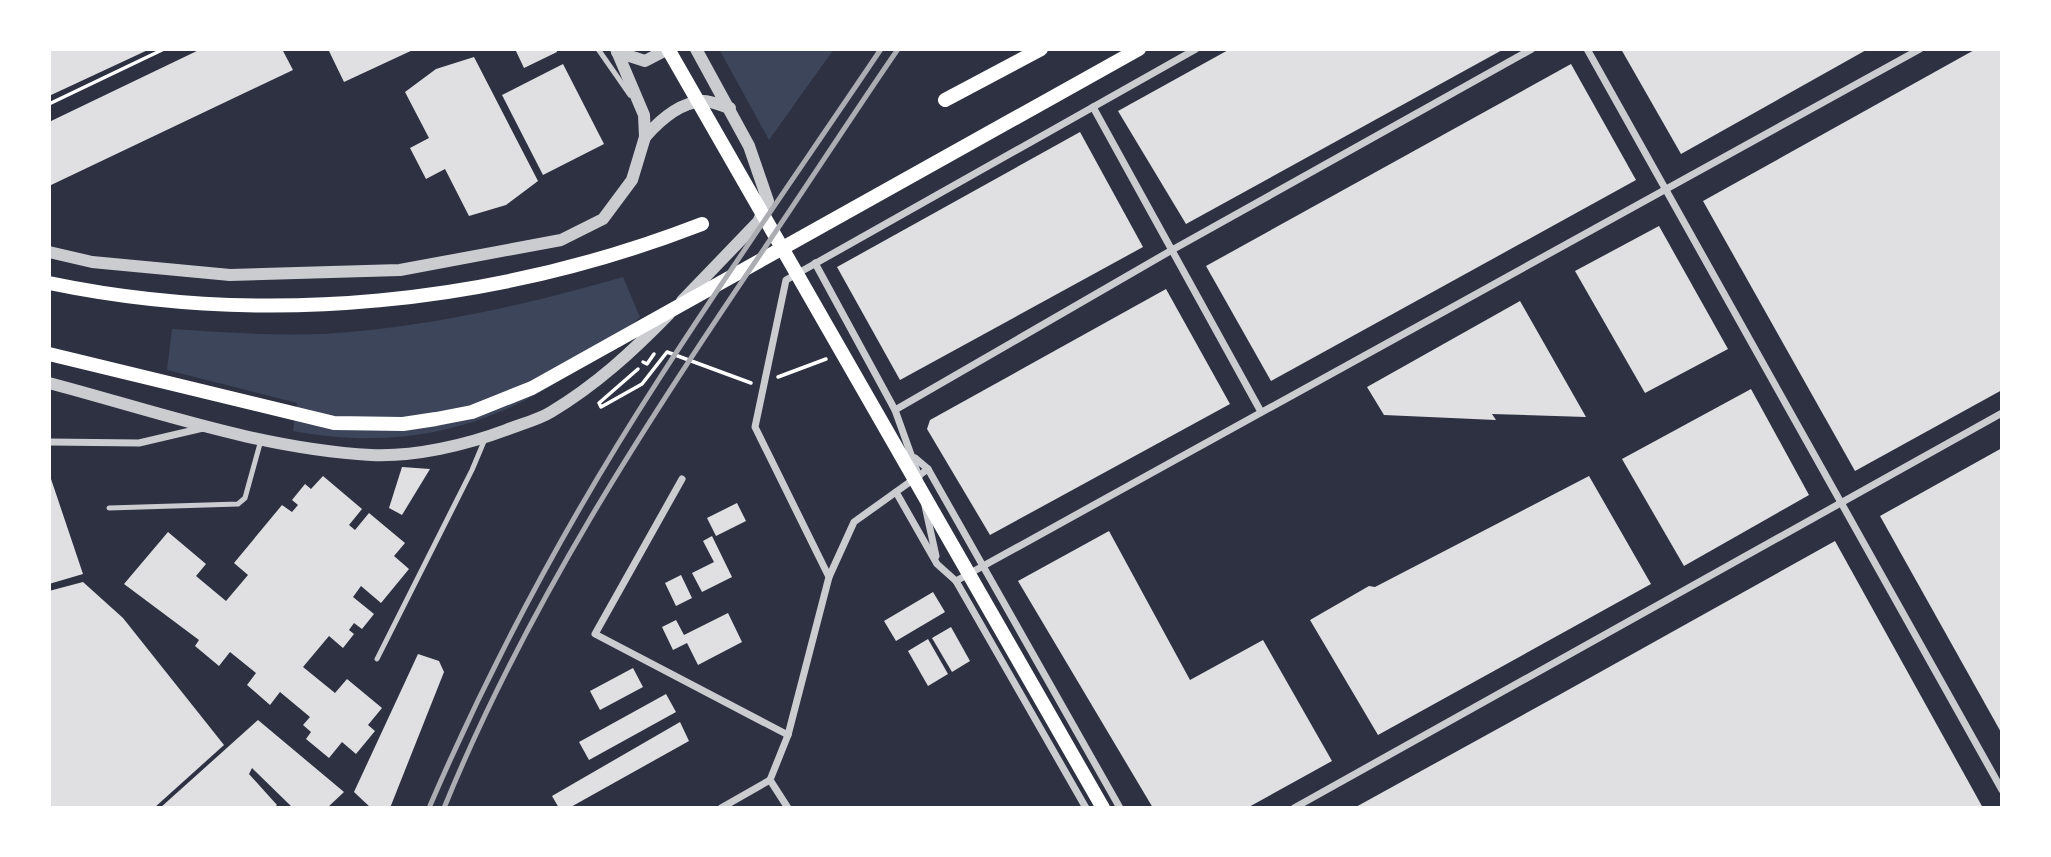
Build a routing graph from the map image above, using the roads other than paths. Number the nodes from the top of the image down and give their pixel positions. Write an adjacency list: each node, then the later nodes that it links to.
1 (598, 49): 14 (lane)
2 (668, 49): 10 (street); 49 (main road)
3 (696, 49): 13 (street)
4 (1041, 49): 11 (main road)
5 (1139, 49): 22 (main road)
6 (1196, 49): 12 (street)
7 (1531, 49): 18 (street)
8 (1587, 49): 16 (street)
9 (1920, 49): 16 (street)
10 (617, 50): 14 (street)
11 (945, 100)
12 (1093, 107): 18 (street); 20 (street)
13 (730, 108): 15 (street); 29 (street)
14 (644, 115): 15 (street)
15 (645, 137): 19 (street)
16 (1667, 192): 25 (street); 36 (street)
17 (702, 224): 21 (main road)
18 (1172, 250): 24 (street); 25 (street)
19 (49, 252)
20 (815, 263): 24 (street); 40 (street)
21 (49, 283)
22 (49, 354)
23 (49, 383): 27 (street)
24 (895, 410): 31 (street)
25 (1260, 410): 39 (street)
26 (2002, 413): 36 (street)
27 (204, 428): 28 (street); 30 (street)
28 (261, 438): 29 (street); 37 (lane)
29 (485, 438): 42 (lane)
30 (49, 442)
31 (915, 458): 32 (street); 33 (street)
32 (928, 469): 33 (street); 39 (street)
33 (919, 475): 35 (street); 38 (street)
34 (682, 479): 43 (street)
35 (896, 492): 38 (street); 40 (street)
36 (1842, 502): 45 (street); 51 (street)
37 (108, 508)
38 (937, 564): 41 (street)
39 (981, 567): 41 (street); 50 (street)
40 (829, 577): 43 (street)
41 (956, 581): 48 (street)
42 (377, 659)
43 (789, 735): 44 (street)
44 (770, 780): 46 (street); 47 (street)
45 (2002, 790)
46 (721, 808)
47 (788, 808)
48 (1086, 808)
49 (1103, 808)
50 (1119, 808)
51 (1294, 808)

